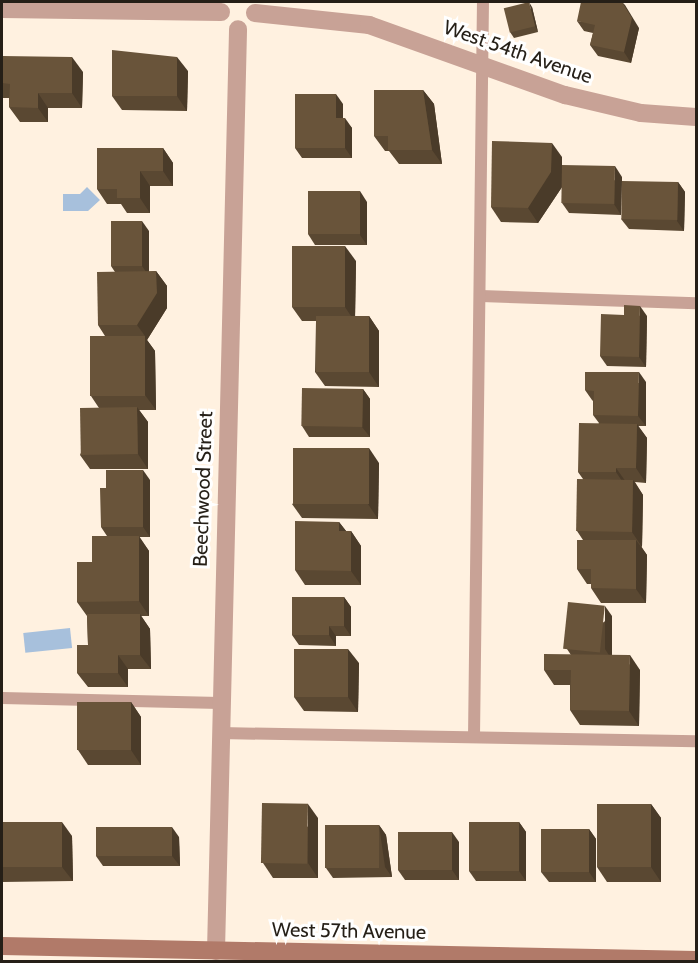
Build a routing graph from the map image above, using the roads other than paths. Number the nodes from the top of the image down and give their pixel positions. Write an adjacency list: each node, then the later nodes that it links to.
1 (483, 2): 6 (lane)
2 (223, 7): 4 (street); 5 (street)
3 (253, 7): 5 (street); 6 (street, West 54th Avenue)
4 (2, 9)
5 (238, 29): 11 (street, Beechwood Street)
6 (485, 66): 7 (street, West 54th Avenue); 8 (lane)
7 (696, 117)
8 (481, 296): 9 (lane); 13 (lane)
9 (696, 303)
10 (2, 698): 11 (lane)
11 (220, 703): 12 (street, Beechwood Street)
12 (220, 733): 13 (lane); 16 (street, Beechwood Street)
13 (474, 737): 14 (lane)
14 (696, 741)
15 (2, 946): 16 (street, West 57th Avenue)
16 (216, 951): 17 (street, West 57th Avenue)
17 (696, 960)

